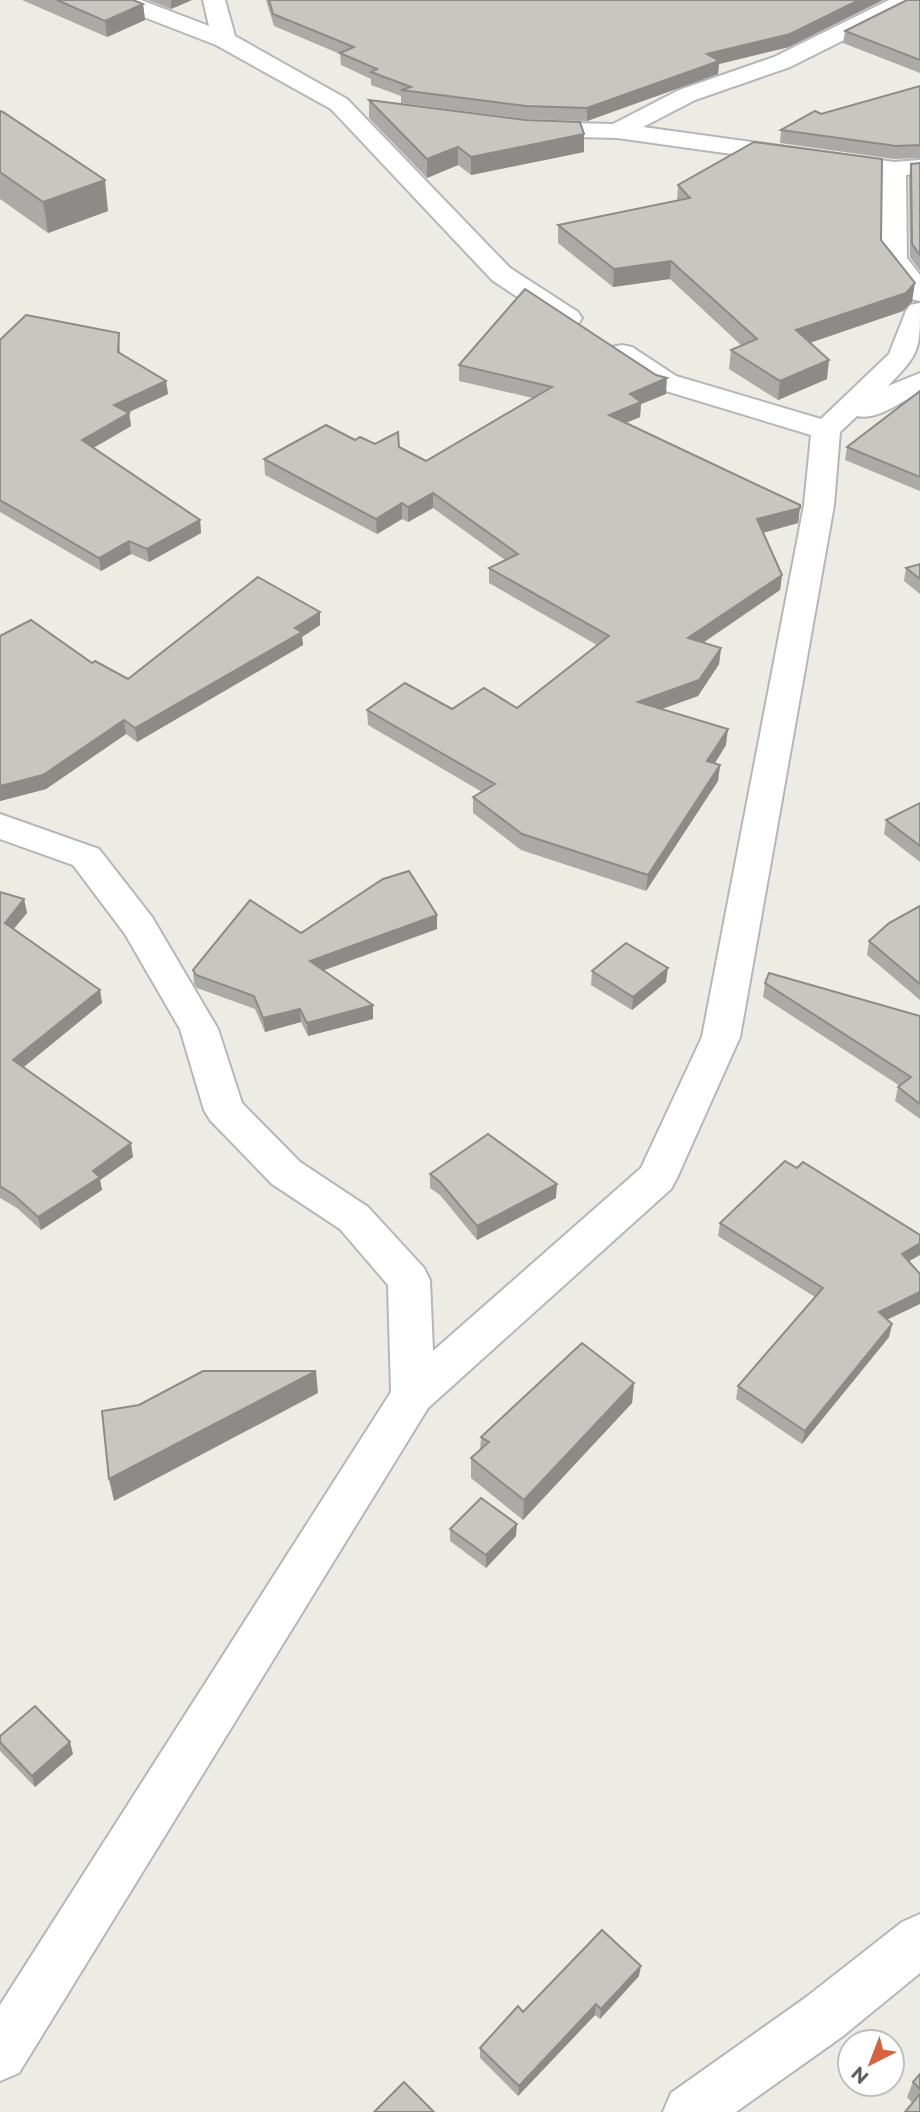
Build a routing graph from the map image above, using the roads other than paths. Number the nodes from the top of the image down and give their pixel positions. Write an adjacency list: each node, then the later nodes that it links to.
1 (121, 0): 4 (street)
2 (214, 0): 4 (street)
3 (906, 0): 8 (street)
4 (224, 40): 5 (street)
5 (339, 104): 6 (street); 14 (street)
6 (379, 109)
7 (512, 128): 8 (street)
8 (617, 131): 10 (street)
9 (920, 166): 10 (street)
10 (894, 169): 11 (street)
11 (920, 293)
12 (920, 311): 14 (street)
13 (920, 381): 14 (street)
14 (826, 430): 16 (street)
15 (0, 826): 16 (street)
16 (413, 1395): 18 (street)
17 (920, 1940): 19 (street)
18 (0, 2054)
19 (690, 2112)

